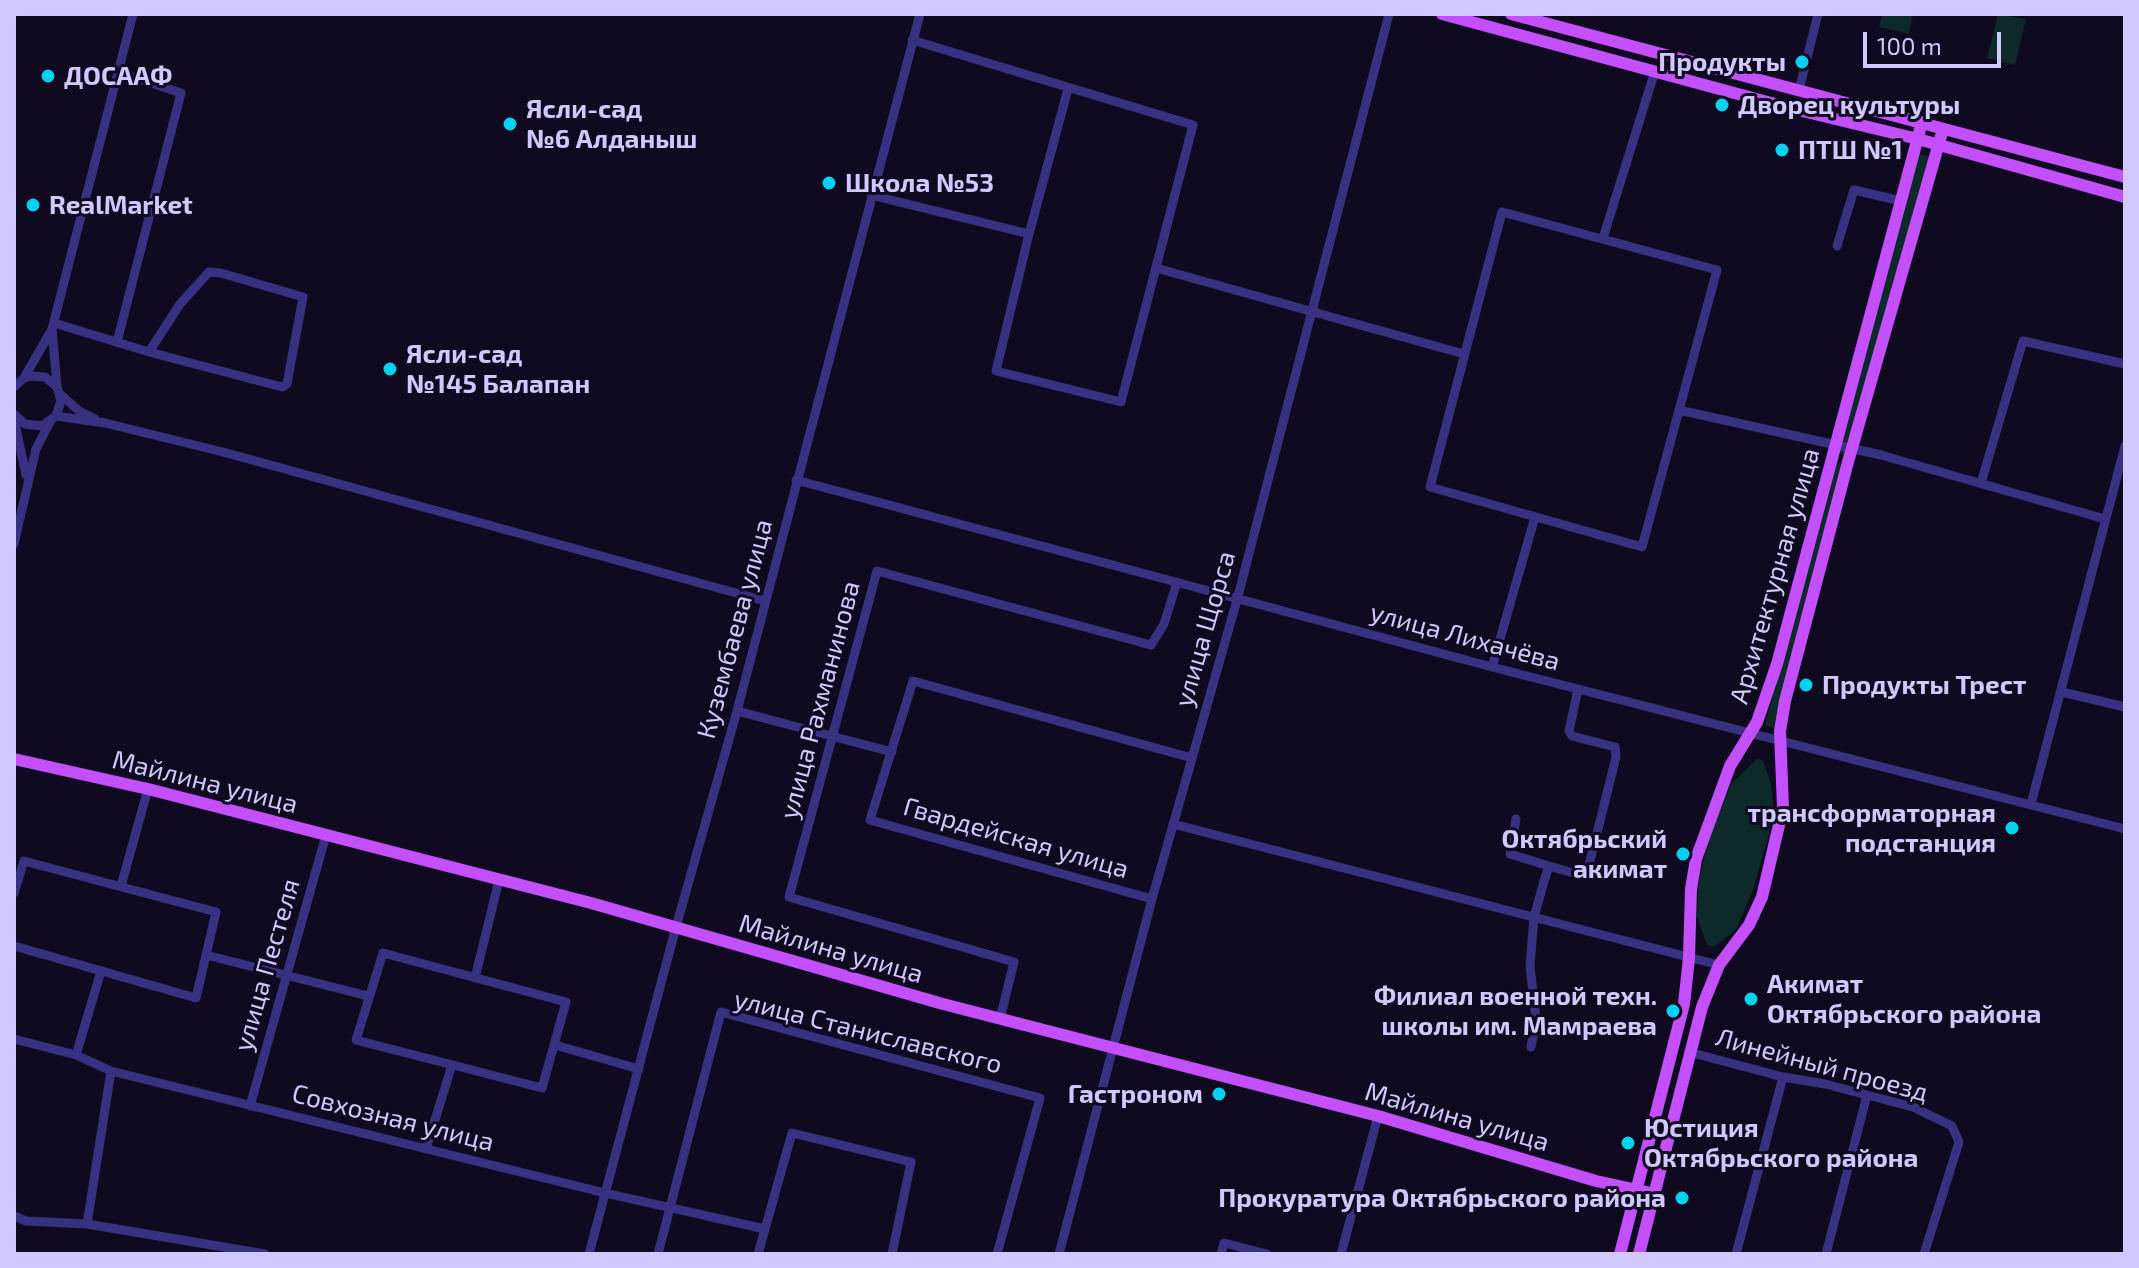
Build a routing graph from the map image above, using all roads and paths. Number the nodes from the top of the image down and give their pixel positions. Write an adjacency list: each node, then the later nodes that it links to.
1 (133, 14): 9 (street)
2 (920, 14): 7 (street, Кузембаева улица)
3 (1389, 14): 24 (street, улица Щорса)
4 (1442, 14): 8 (main road)
5 (1511, 14): 11 (main road)
6 (1818, 14): 11 (street)
7 (912, 40): 10 (street); 17 (street, Кузембаева улица)
8 (1655, 71): 14 (main road); 21 (street)
9 (118, 72): 25 (street); 26 (street)
10 (1068, 89): 20 (street); 23 (street)
11 (1799, 90): 12 (main road)
12 (1922, 122): 13 (main road); 14 (main road, Архитектурная улица)
13 (1943, 129): 15 (main road, Архитектурная улица); 16 (main road)
14 (1918, 139): 15 (main road); 19 (main road, Архитектурная улица)
15 (1938, 145): 18 (main road); 38 (main road, Архитектурная улица)
16 (2125, 177)
17 (871, 195): 20 (street); 39 (street, Кузембаева улица)
18 (2125, 197)
19 (1901, 201): 22 (street); 36 (main road, Архитектурная улица)
20 (1029, 234): 23 (street)
21 (1603, 238): 28 (street); 32 (street)
22 (1837, 246)
23 (1156, 268): 24 (street)
24 (1313, 310): 28 (street); 46 (street, улица Щорса)
25 (53, 326): 26 (street); 30 (street); 31 (street)
26 (117, 342): 27 (street)
27 (149, 352): 27 (street)
28 (1464, 354): 42 (street)
29 (2125, 364): 40 (street)
30 (17, 382): 31 (street)
31 (58, 390): 34 (street); 35 (street)
32 (1679, 410): 36 (street); 42 (street)
33 (14, 417): 34 (street); 41 (street)
34 (53, 419): 35 (street); 41 (street)
35 (105, 423): 47 (street)
36 (1836, 444): 38 (street); 53 (main road, Архитектурная улица)
37 (2125, 446): 43 (street)
38 (1852, 449): 40 (street); 55 (main road, Архитектурная улица)
39 (796, 480): 45 (street, улица Лихачёва); 47 (street, Кузембаева улица)
40 (1981, 483): 43 (street)
41 (27, 486): 44 (street)
42 (1535, 517): 48 (street)
43 (2105, 519): 50 (street)
44 (14, 544)
45 (1177, 582): 46 (street, улица Лихачёва); 54 (street, улица Рахманинова)
46 (1237, 600): 48 (street, улица Лихачёва); 57 (street, улица Щорса)
47 (765, 601): 52 (street, Кузембаева улица)
48 (1492, 667): 49 (street, улица Лихачёва)
49 (1578, 689): 53 (street, улица Лихачёва); 65 (street)
50 (2062, 692): 51 (street); 60 (street)
51 (2125, 707)
52 (737, 711): 54 (street); 71 (street, Кузембаева улица)
53 (1748, 733): 55 (street, улица Лихачёва); 74 (main road, Архитектурная улица)
54 (833, 736): 56 (street); 80 (street, улица Рахманинова)
55 (1780, 742): 60 (street, улица Лихачёва); 75 (main road, Архитектурная улица)
56 (892, 752): 57 (street, Гвардейская улица); 69 (street, Гвардейская улица)
57 (1192, 758): 62 (street, улица Щорса)
58 (14, 759): 59 (main road, Майлина улица)
59 (148, 789): 64 (main road, Майлина улица); 67 (street)
60 (2031, 804): 63 (street, улица Лихачёва)
61 (1516, 819): 65 (street)
62 (1173, 824): 69 (street, улица Щорса); 70 (street)
63 (2125, 829)
64 (326, 835): 66 (main road, Майлина улица); 77 (street, улица Пестеля)
65 (1549, 866): 70 (street)
66 (499, 880): 71 (main road, Майлина улица); 78 (street)
67 (121, 886): 68 (street); 73 (street)
68 (14, 893)
69 (1152, 899): 83 (street, улица Щорса)
70 (1534, 917): 74 (street); 84 (street)
71 (676, 927): 80 (main road, Майлина улица); 88 (street, Кузембаева улица)
72 (14, 946): 76 (street)
73 (206, 955): 76 (street); 77 (street)
74 (1689, 958): 75 (street); 95 (main road, Архитектурная улица)
75 (1719, 965): 85 (main road, Архитектурная улица)
76 (101, 971): 86 (street)
77 (287, 975): 79 (street); 92 (street, улица Пестеля)
78 (475, 978): 79 (street); 82 (street)
79 (368, 996): 87 (street)
80 (1000, 1019): 83 (main road, Майлина улица)
81 (14, 1039): 86 (street, Совхозная улица)
82 (555, 1045): 87 (street); 88 (street)
83 (1114, 1046): 93 (main road, Майлина улица); 108 (street, улица Щорса)
84 (1531, 1047)
85 (1689, 1052): 90 (street, Линейный проезд); 97 (main road, Архитектурная улица)
86 (76, 1055): 89 (street, Совхозная улица)
87 (452, 1065): 94 (street)
88 (639, 1069): 96 (street, Кузембаева улица)
89 (111, 1071): 92 (street, Совхозная улица); 100 (street)
90 (1783, 1077): 91 (street, Линейный проезд); 114 (street)
91 (1867, 1095): 115 (street); 116 (street, Линейный проезд)
92 (250, 1106): 94 (street, Совхозная улица)
93 (1378, 1116): 95 (main road, Майлина улица); 111 (street)
94 (426, 1149): 96 (street, Совхозная улица)
95 (1635, 1189): 97 (main road, Майлина улица); 112 (main road, Архитектурная улица)
96 (605, 1193): 98 (street, Совхозная улица); 103 (street, Кузембаева улица)
97 (1656, 1194): 113 (main road, Архитектурная улица)
98 (670, 1207): 101 (street, Совхозная улица); 104 (street, улица Станиславского); 107 (street, улица Станиславского)
99 (14, 1216): 100 (street)
100 (87, 1224): 102 (street)
101 (765, 1229): 105 (street); 106 (street)
102 (265, 1254)
103 (589, 1254)
104 (658, 1254)
105 (758, 1254)
106 (892, 1254)
107 (997, 1254)
108 (1059, 1254)
109 (1221, 1254): 110 (street)
110 (1267, 1254)
111 (1341, 1254)
112 (1620, 1254)
113 (1639, 1254)
114 (1736, 1254)
115 (1826, 1254)
116 (1924, 1254)

